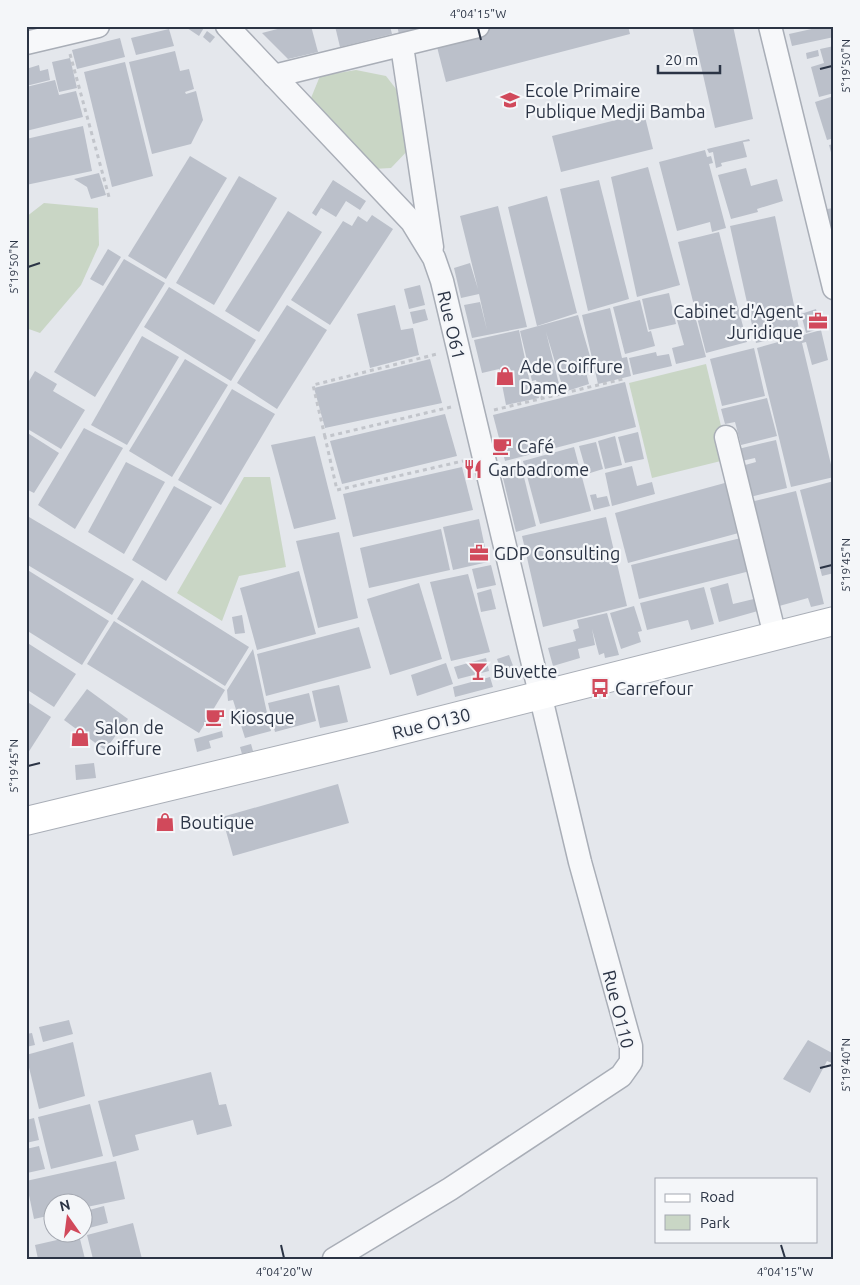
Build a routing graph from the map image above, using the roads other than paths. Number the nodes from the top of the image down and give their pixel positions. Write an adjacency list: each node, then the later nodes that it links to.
1 (98, 26): 5 (street)
2 (227, 26): 7 (street, Rue O61)
3 (478, 26): 6 (street)
4 (770, 26): 9 (street)
5 (26, 43)
6 (402, 46): 7 (street); 8 (street)
7 (274, 76): 8 (street, Rue O61)
8 (434, 258): 13 (street, Rue O61)
9 (834, 288)
10 (726, 437): 12 (street)
11 (834, 621): 12 (street, Rue O130)
12 (775, 636): 13 (street, Rue O130)
13 (541, 695): 14 (street, Rue O130); 15 (street, Rue O110)
14 (26, 821)
15 (334, 1259)

